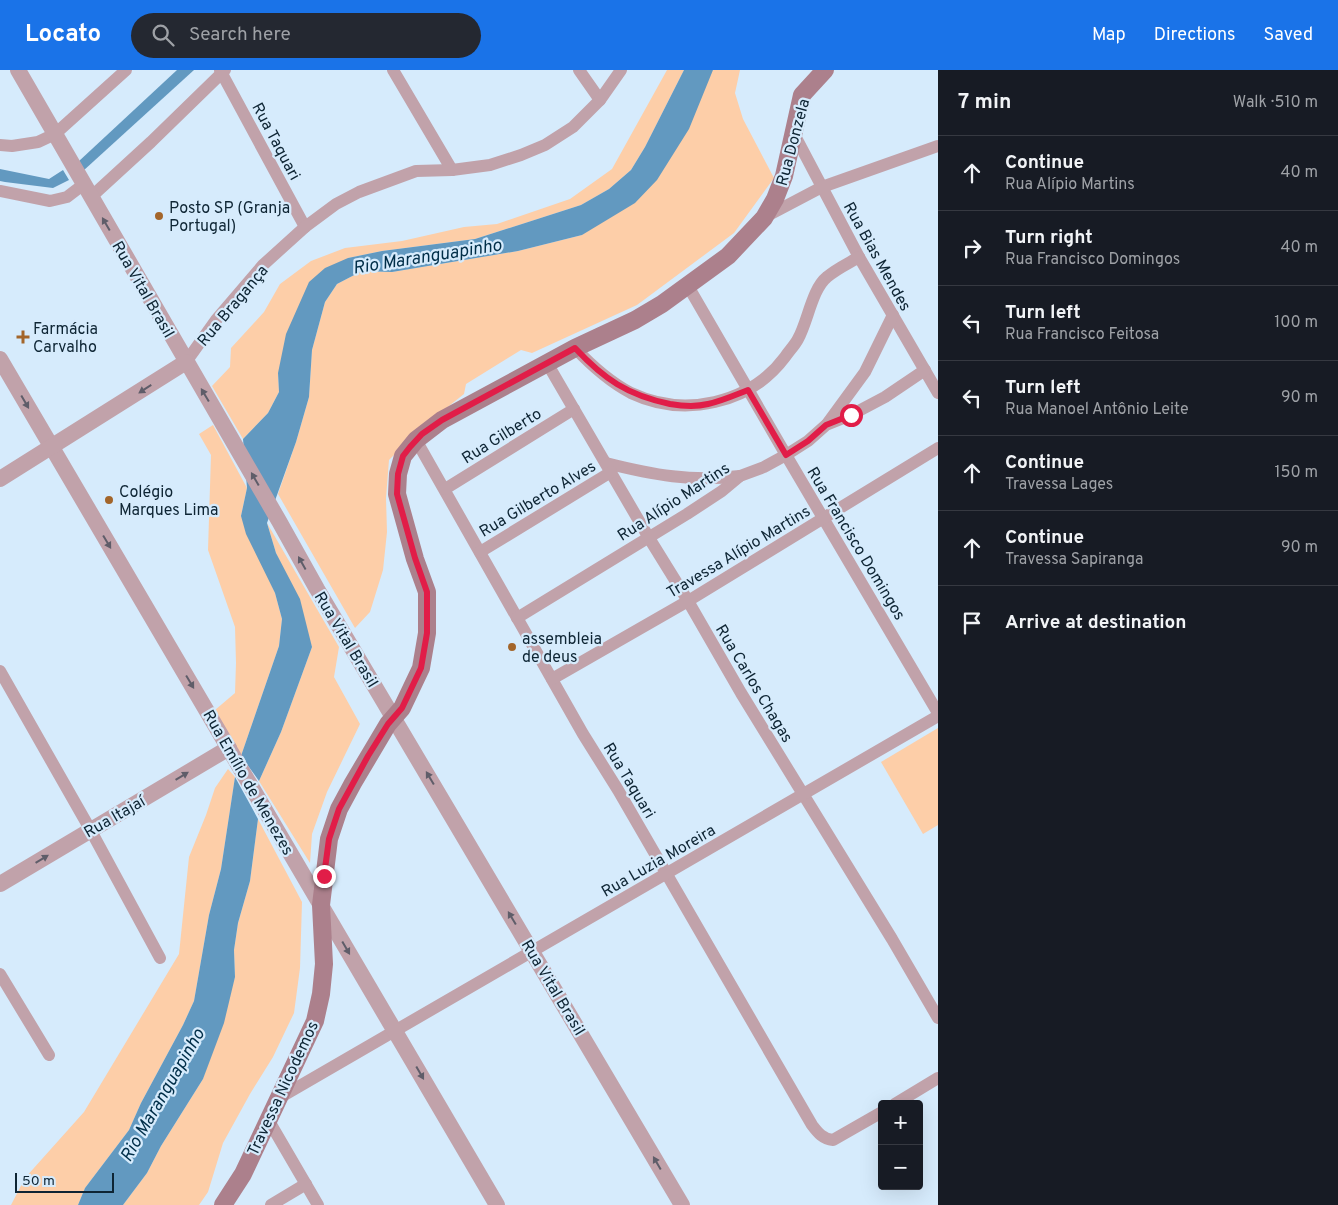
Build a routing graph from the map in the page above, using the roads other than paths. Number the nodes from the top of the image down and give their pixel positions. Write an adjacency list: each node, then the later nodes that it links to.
1 (18, 70): 10 (street, Rua Vital Brasil)
2 (126, 70): 10 (street)
3 (393, 70): 13 (street)
4 (579, 70): 8 (street)
5 (621, 70): 8 (street, Rua Bragança)
6 (825, 70): 9 (main road, Rua Donzela)
7 (222, 71): 16 (street); 18 (street, Rua Taquari)
8 (600, 100): 13 (street, Rua Bragança)
9 (793, 132): 14 (street, Rua Bias Mendes); 17 (main road, Rua Donzela)
10 (55, 134): 11 (street); 16 (street, Rua Vital Brasil)
11 (0, 145)
12 (938, 146): 14 (street)
13 (452, 170): 18 (street, Rua Bragança)
14 (822, 187): 17 (street); 19 (street, Rua Bias Mendes)
15 (0, 191): 16 (street)
16 (87, 191): 24 (street, Rua Vital Brasil, one-way to 16)
17 (764, 218): 20 (main road, Rua Donzela)
18 (304, 227): 24 (street, Rua Bragança)
19 (859, 257): 21 (street, Rua Bias Mendes); 27 (street)
20 (688, 286): 22 (main road, Rua Donzela); 27 (street, Rua Francisco Domingos)
21 (893, 315): 26 (street, Rua Bias Mendes); 30 (street)
22 (575, 348): 25 (main road, Rua Donzela); 27 (street)
23 (0, 360): 32 (street, Rua Emílio de Menezes, one-way to 32)
24 (186, 362): 32 (street, Rua Bragança, one-way to 32); 47 (street, Rua Vital Brasil, one-way to 24)
25 (547, 363): 29 (street, Rua Carlos Chagas); 31 (main road, Rua Donzela)
26 (925, 370): 28 (street, Rua Bias Mendes); 30 (street, Rua Alípio Martins)
27 (748, 390): 34 (street, Rua Francisco Domingos)
28 (938, 393)
29 (574, 409): 35 (street, Rua Carlos Chagas); 38 (street, Rua Gilberto)
30 (826, 425): 34 (street, Rua Alípio Martins)
31 (416, 440): 38 (street, Rua Taquari); 47 (main road, Travessa Nicodemos)
32 (52, 448): 37 (street, Rua Bragança); 48 (street, Rua Emílio de Menezes, one-way to 48)
33 (938, 448): 39 (street, Travessa Alípio Martins)
34 (786, 455): 36 (street, Rua Alípio Martins); 39 (street, Rua Francisco Domingos)
35 (608, 467): 36 (street, Rua Gilberto Alves); 40 (street, Rua Carlos Chagas); 41 (street, Rua Gilberto Alves)
36 (740, 476): 40 (street, Rua Alípio Martins)
37 (0, 479)
38 (445, 489): 41 (street, Rua Taquari)
39 (823, 518): 42 (street, Travessa Alípio Martins); 46 (street, Rua Francisco Domingos)
40 (648, 538): 42 (street, Rua Carlos Chagas); 43 (street, Rua Alípio Martins)
41 (480, 552): 43 (street, Rua Taquari)
42 (688, 602): 45 (street, Travessa Alípio Martins); 49 (street, Rua Carlos Chagas)
43 (517, 618): 45 (street, Rua Taquari)
44 (0, 671): 50 (street)
45 (552, 679): 51 (street, Rua Taquari)
46 (938, 714): 49 (street, Rua Luzia Moreira)
47 (393, 716): 53 (main road, Travessa Nicodemos); 54 (street, Rua Vital Brasil, one-way to 47)
48 (233, 755): 50 (street, Rua Itajaí, one-way to 48); 53 (street, Rua Emílio de Menezes)
49 (804, 794): 51 (street, Rua Luzia Moreira); 57 (street, Rua Carlos Chagas)
50 (90, 829): 52 (street, Rua Itajaí, one-way to 50); 55 (street)
51 (667, 874): 54 (street, Rua Luzia Moreira); 63 (street, Rua Taquari)
52 (0, 884)
53 (321, 906): 58 (street, Rua Emílio de Menezes, one-way to 58); 61 (main road, Travessa Nicodemos)
54 (532, 951): 58 (street, Rua Luzia Moreira); 70 (street, Rua Vital Brasil, one-way to 54)
55 (160, 958)
56 (0, 974): 59 (street)
57 (938, 1018)
58 (395, 1031): 61 (street, Rua Luzia Moreira); 69 (street, Rua Emílio de Menezes, one-way to 69)
59 (49, 1055)
60 (938, 1078): 62 (street)
61 (279, 1098): 64 (main road, Travessa Nicodemos)
62 (902, 1100)
63 (878, 1114)
64 (269, 1121): 65 (street); 66 (main road, Travessa Nicodemos)
65 (306, 1184): 67 (street); 68 (street)
66 (223, 1205)
67 (271, 1205)
68 (318, 1205)
69 (497, 1205)
70 (682, 1205)

